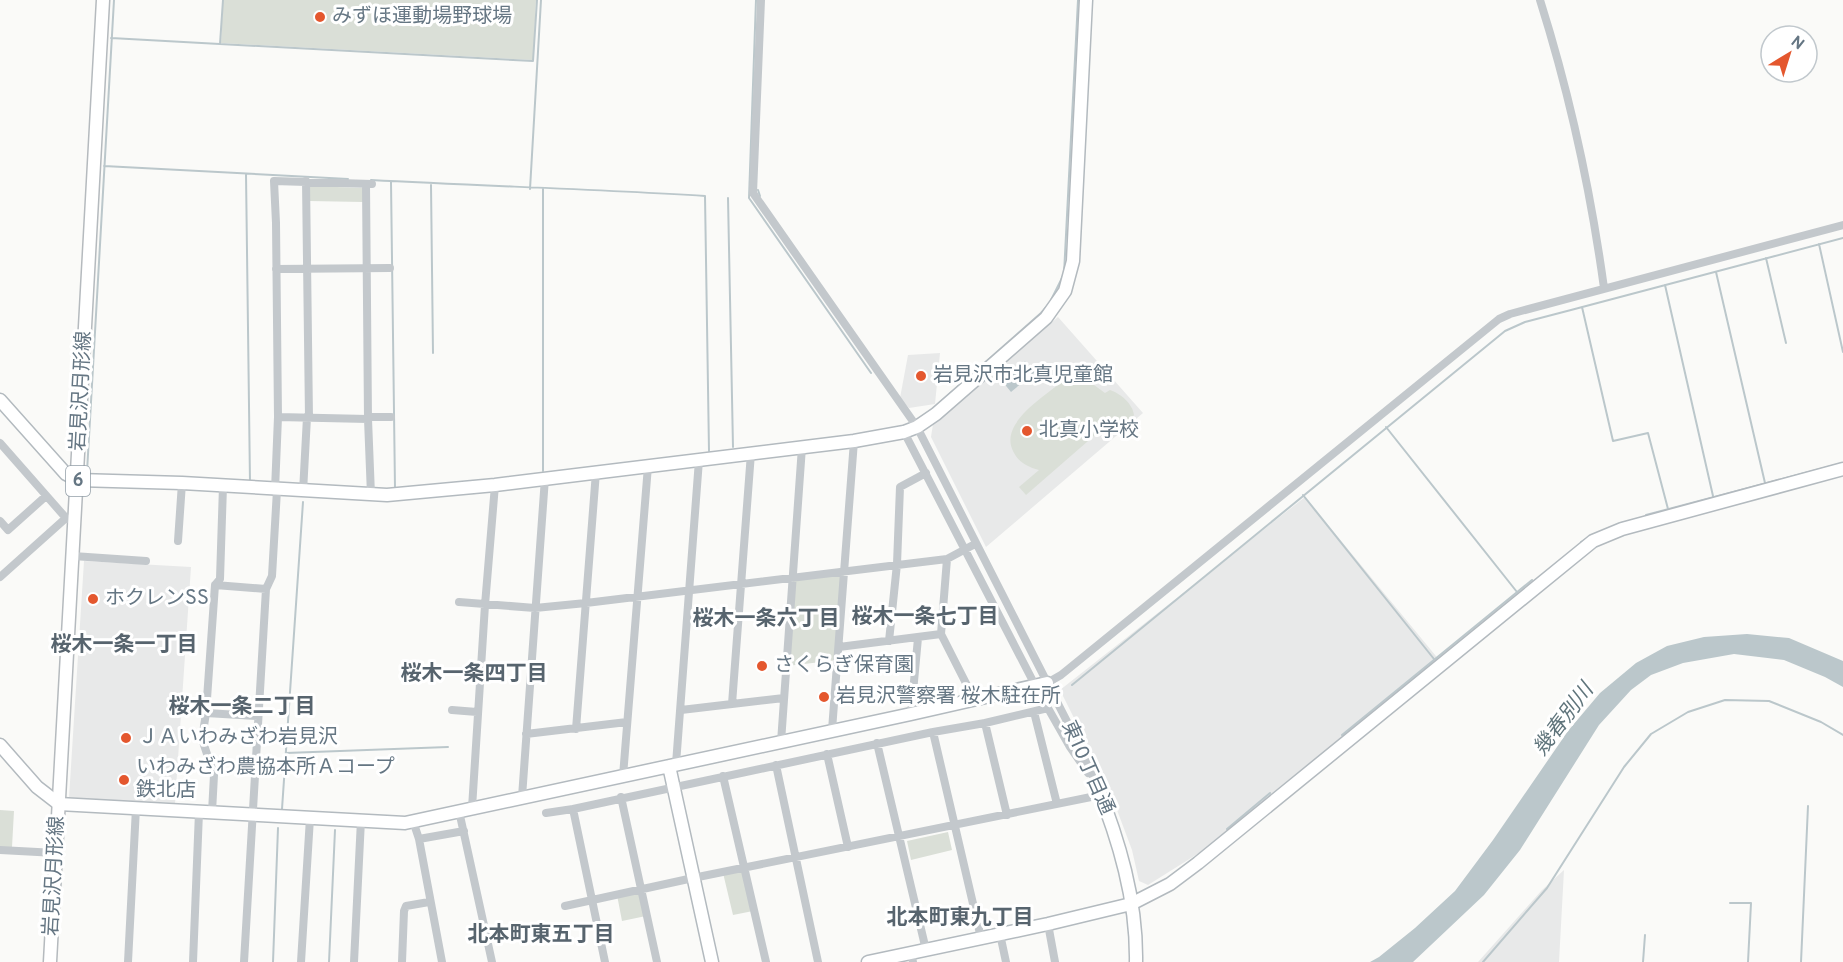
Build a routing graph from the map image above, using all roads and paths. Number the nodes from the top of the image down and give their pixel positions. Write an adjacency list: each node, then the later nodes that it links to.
1 (103, 0): 29 (street, 岩見沢月形線 / 6)
2 (761, 0): 17 (street, 東10丁目通)
3 (1086, 0): 17 (street)
4 (1540, 0): 11 (street)
5 (306, 181): 7 (street); 9 (street); 10 (street)
6 (1843, 225): 11 (street)
7 (367, 268): 8 (street); 10 (street); 16 (street)
8 (390, 268)
9 (276, 269): 10 (street); 13 (street)
10 (306, 269): 15 (street)
11 (1604, 288): 62 (street)
12 (0, 400): 29 (street)
13 (278, 417): 15 (street); 33 (street)
14 (391, 417): 16 (street)
15 (308, 418): 16 (street); 34 (street)
16 (368, 418): 35 (street)
17 (916, 427): 18 (street); 40 (street, 東10丁目通)
18 (904, 432): 19 (street); 27 (street)
19 (854, 441): 21 (street); 46 (street)
20 (0, 444): 36 (street)
21 (802, 447): 22 (street); 48 (street)
22 (751, 453): 23 (street); 49 (street)
23 (699, 460): 24 (street); 52 (street)
24 (648, 466): 26 (street); 53 (street)
25 (1843, 470): 118 (street)
26 (597, 472): 28 (street); 55 (street)
27 (926, 472): 41 (street); 45 (street)
28 (544, 478): 31 (street); 57 (street)
29 (78, 480): 30 (street); 37 (street, 岩見沢月形線 / 6)
30 (182, 483): 32 (street); 39 (street)
31 (495, 485): 35 (street); 56 (street)
32 (223, 486): 33 (street); 50 (street)
33 (276, 490): 34 (street); 51 (street)
34 (303, 492): 35 (street)
35 (371, 495)
36 (46, 496): 37 (street); 38 (street)
37 (71, 520): 42 (street, 岩見沢月形線 / 6); 47 (street)
38 (0, 521)
39 (178, 541)
40 (975, 544): 41 (street); 62 (street, 東10丁目通)
41 (966, 549): 43 (street); 62 (street)
42 (74, 556): 44 (street); 92 (street, 岩見沢月形線 / 6)
43 (947, 559): 45 (street); 58 (street)
44 (146, 561)
45 (897, 564): 46 (street); 60 (street)
46 (844, 570): 48 (street); 61 (street)
47 (0, 577)
48 (793, 577): 49 (street); 63 (street)
49 (741, 584): 52 (street); 65 (street)
50 (215, 585): 51 (street); 71 (street)
51 (266, 589): 73 (street)
52 (690, 590): 53 (street); 68 (street)
53 (638, 596): 55 (street); 74 (street)
54 (459, 602): 56 (street)
55 (586, 603): 57 (street); 76 (street)
56 (485, 605): 57 (street); 69 (street)
57 (535, 608): 79 (street)
58 (941, 634): 59 (street); 64 (street)
59 (918, 638): 60 (street); 72 (street)
60 (889, 641): 61 (street)
61 (838, 647): 77 (street)
62 (1041, 685): 64 (street); 66 (street); 89 (street, 東10丁目通)
63 (784, 698): 65 (street); 80 (street)
64 (974, 699): 72 (street)
65 (732, 704): 68 (street)
66 (1048, 708): 70 (street); 89 (street)
67 (452, 710): 69 (street)
68 (681, 710): 84 (street)
69 (477, 712): 95 (street)
70 (1034, 712): 75 (street); 93 (street)
71 (206, 713): 73 (street); 98 (street)
72 (911, 714): 77 (street)
73 (258, 716): 100 (street)
74 (627, 722): 76 (street); 86 (street)
75 (985, 723): 78 (street); 101 (street)
76 (576, 729): 79 (street)
77 (832, 730): 80 (street)
78 (933, 732): 81 (street); 105 (street)
79 (526, 734): 90 (street)
80 (781, 742): 84 (street)
81 (877, 743): 83 (street); 107 (street)
82 (0, 745): 92 (street)
83 (827, 754): 85 (street); 109 (street)
84 (673, 765): 86 (street); 88 (street)
85 (776, 765): 87 (street); 112 (street)
86 (623, 776): 90 (street)
87 (723, 776): 88 (street); 113 (street)
88 (673, 786): 91 (street); 114 (street)
89 (1098, 788): 93 (street); 118 (street, 東10丁目通)
90 (522, 797): 95 (street)
91 (621, 797): 96 (street); 115 (street)
92 (59, 804): 94 (street); 111 (street, 岩見沢月形線 / 6)
93 (1057, 804): 101 (street)
94 (136, 808): 97 (street); 126 (street)
95 (466, 809): 104 (street); 106 (street)
96 (573, 809): 99 (street); 116 (street)
97 (199, 812): 98 (street); 127 (street)
98 (212, 812): 100 (street)
99 (546, 813)
100 (253, 814): 102 (street); 128 (street)
101 (1007, 814): 105 (street)
102 (310, 818): 103 (street); 129 (street)
103 (361, 820): 104 (street); 130 (street)
104 (413, 821): 108 (street)
105 (955, 825): 107 (street); 122 (street)
106 (464, 831): 108 (street); 133 (street)
107 (898, 837): 109 (street); 123 (street)
108 (419, 839): 117 (street)
109 (848, 847): 112 (street)
110 (0, 850): 111 (street)
111 (56, 853): 125 (street, 岩見沢月形線 / 6)
112 (795, 858): 113 (street); 138 (street)
113 (745, 868): 114 (street); 137 (street)
114 (693, 878): 115 (street); 136 (street)
115 (642, 890): 116 (street); 135 (street)
116 (592, 901): 119 (street); 134 (street)
117 (429, 902): 131 (street); 132 (street)
118 (1131, 904): 120 (street); 142 (street, 東10丁目通)
119 (565, 906)
120 (1048, 924): 121 (street); 141 (street)
121 (1000, 934): 122 (street); 140 (street)
122 (981, 938): 123 (street)
123 (926, 950): 124 (street)
124 (912, 957): 139 (street)
125 (50, 962)
126 (128, 962)
127 (192, 962)
128 (244, 962)
129 (301, 962)
130 (354, 962)
131 (402, 962)
132 (442, 962)
133 (492, 962)
134 (605, 962)
135 (657, 962)
136 (712, 962)
137 (766, 962)
138 (818, 962)
139 (868, 962)
140 (1006, 962)
141 (1055, 962)
142 (1136, 962)

